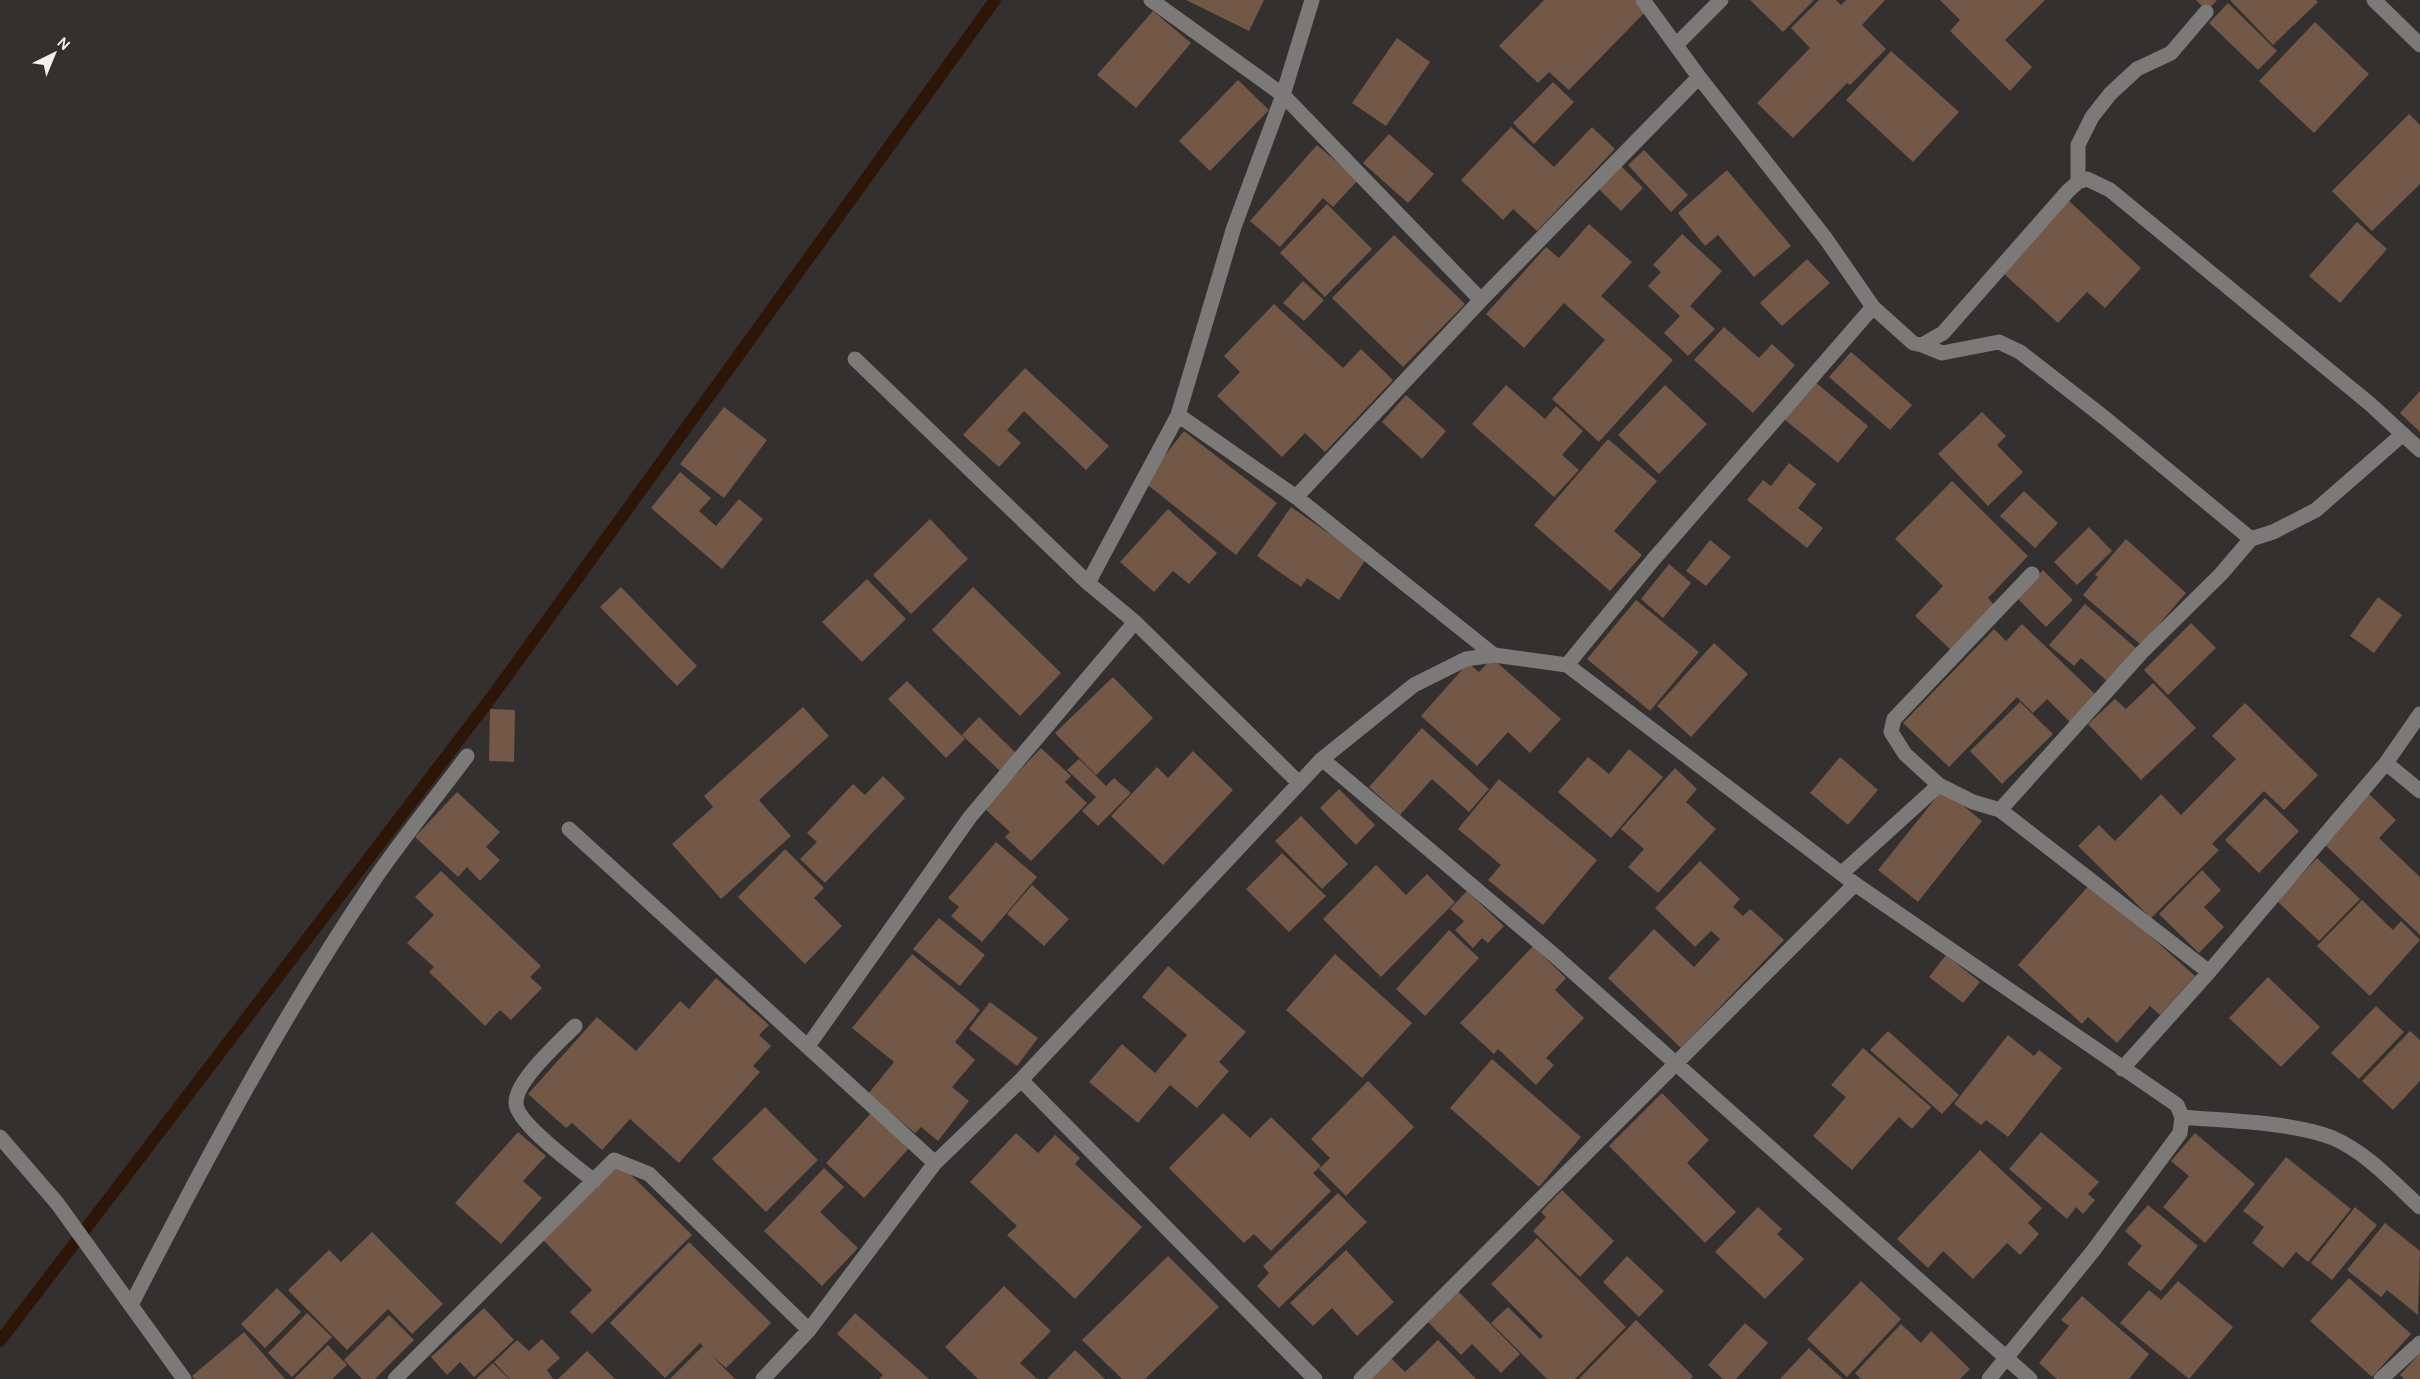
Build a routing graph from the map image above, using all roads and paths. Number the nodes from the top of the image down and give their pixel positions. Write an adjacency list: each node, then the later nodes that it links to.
1 (1150, 0): 10 (street)
2 (1312, 0): 10 (street)
3 (1643, 0): 7 (street)
4 (1721, 0): 7 (street)
5 (2374, 0): 8 (street)
6 (2206, 12): 11 (street)
7 (1677, 44): 9 (street)
8 (2420, 45)
9 (1699, 77): 12 (street); 13 (street)
10 (1283, 94): 12 (street); 16 (street)
11 (2078, 182): 14 (street); 17 (street)
12 (1481, 300): 19 (street)
13 (1873, 307): 14 (street); 25 (street)
14 (1922, 345): 20 (street)
15 (855, 359): 22 (street)
16 (1178, 415): 19 (street); 22 (street)
17 (2403, 434): 18 (street); 20 (street)
18 (2420, 450)
19 (1296, 497): 24 (street)
20 (2251, 539): 33 (street)
21 (2032, 574): 31 (street)
22 (1088, 583): 23 (street)
23 (1135, 622): 30 (street); 39 (street)
24 (1494, 655): 25 (street); 28 (street)
25 (1567, 665): 35 (street)
26 (2420, 714): 29 (street)
27 (467, 756): 48 (street)
28 (1322, 759): 30 (street); 40 (street)
29 (2386, 763): 32 (street); 37 (street)
30 (1299, 783): 42 (street)
31 (1940, 784): 33 (street); 35 (street)
32 (2420, 791)
33 (2000, 810): 37 (street)
34 (569, 829): 39 (street)
35 (1842, 873): 36 (street)
36 (1855, 884): 40 (street); 41 (street)
37 (2209, 972): 41 (street)
38 (574, 1026): 46 (street)
39 (808, 1046): 45 (street)
40 (1675, 1066): 51 (street); 56 (street)
41 (2122, 1069): 43 (street)
42 (1021, 1080): 45 (street); 55 (street)
43 (2182, 1117): 47 (street); 51 (street)
44 (0, 1137): 48 (street)
45 (935, 1163): 49 (street)
46 (594, 1181): 49 (street); 53 (street)
47 (2420, 1207)
48 (131, 1305): 52 (street)
49 (809, 1330): 54 (street)
50 (2420, 1343): 59 (street)
51 (2006, 1359): 57 (street); 58 (street)
52 (184, 1379)
53 (395, 1379)
54 (763, 1379)
55 (1315, 1379)
56 (1361, 1379)
57 (1989, 1379)
58 (2030, 1379)
59 (2381, 1379)

